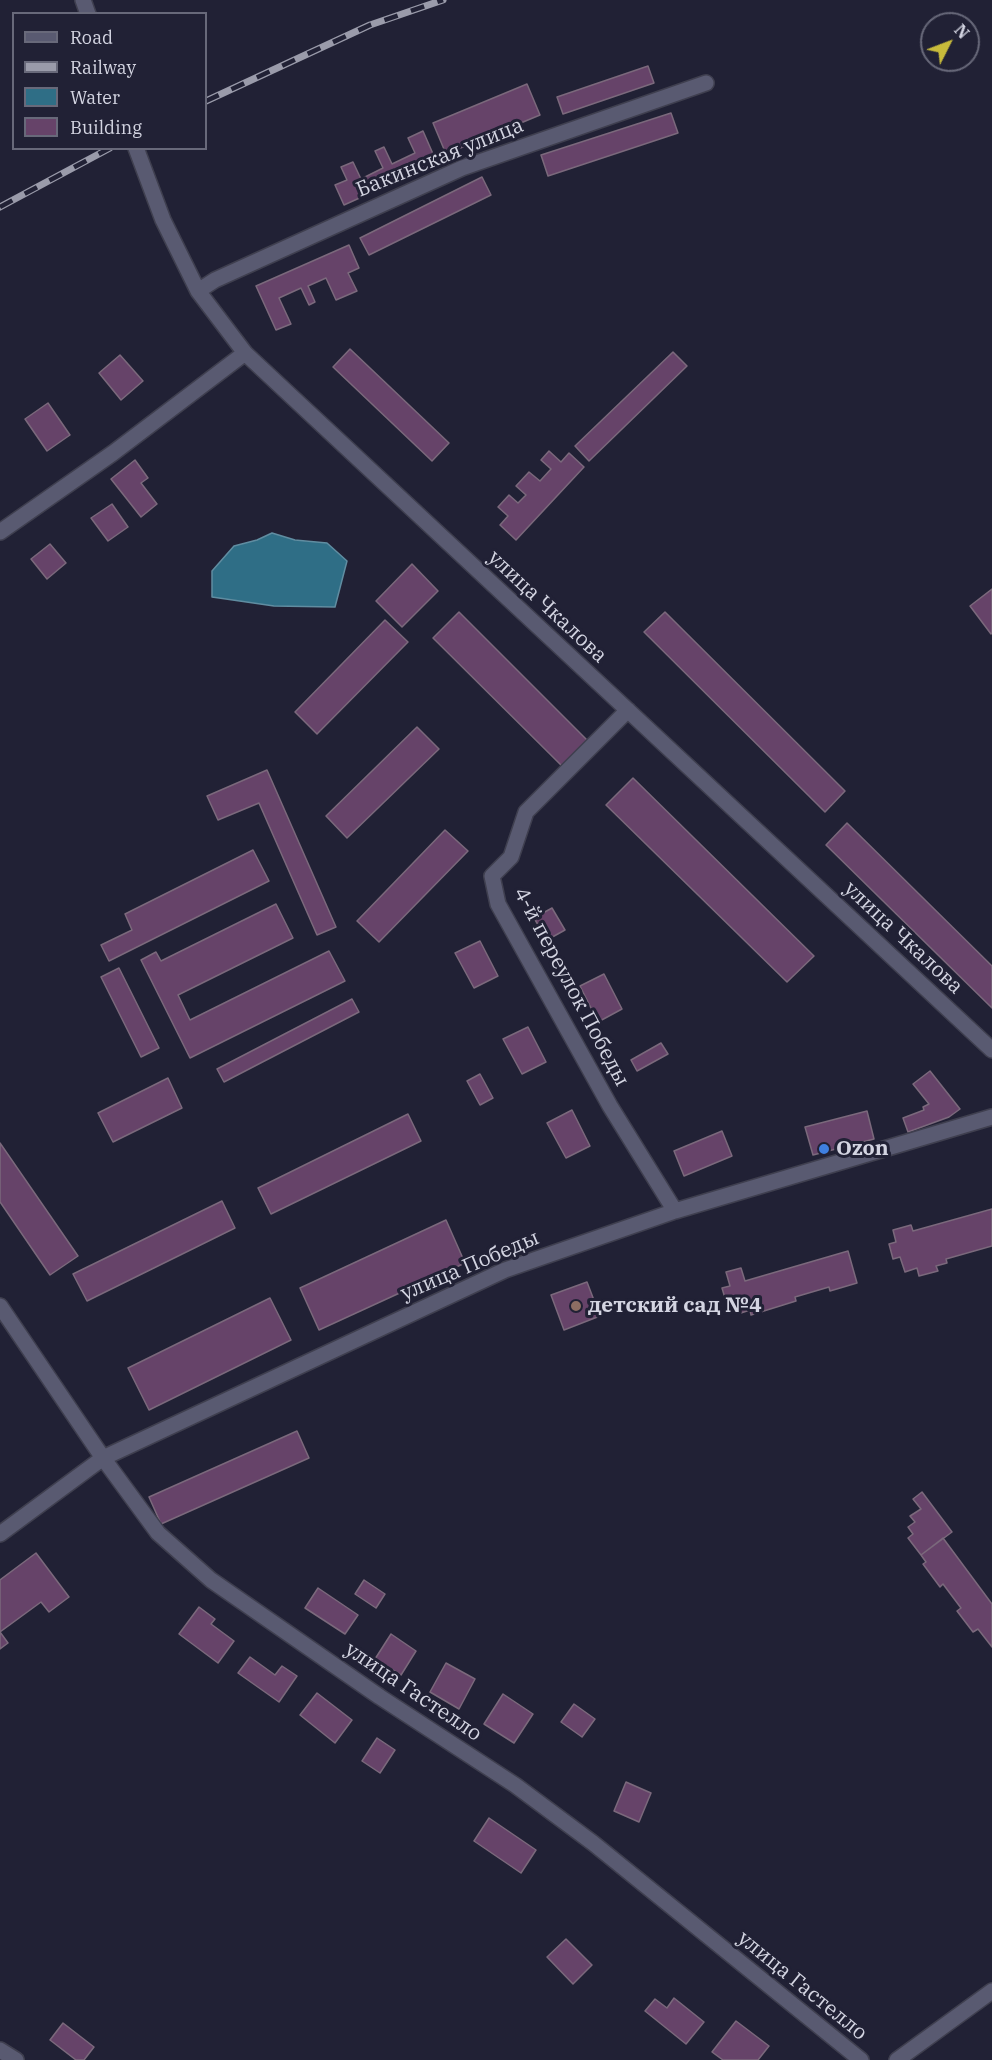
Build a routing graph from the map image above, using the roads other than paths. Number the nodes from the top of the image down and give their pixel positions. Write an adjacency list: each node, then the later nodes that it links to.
1 (706, 83): 3 (street, Бакинская улица)
2 (137, 150): 3 (street, улица Чкалова)
3 (198, 291): 4 (street, улица Чкалова)
4 (245, 353): 5 (street); 6 (street, улица Чкалова)
5 (0, 532)
6 (628, 710): 7 (street, улица Чкалова); 9 (street, 4-й переулок Победы)
7 (992, 1050)
8 (992, 1117): 9 (street, улица Победы)
9 (675, 1211): 11 (street, улица Победы)
10 (0, 1306): 11 (street, улица Гастелло)
11 (104, 1458): 12 (street, улица Победы); 16 (street, улица Гастелло)
12 (0, 1534)
13 (992, 1991): 17 (street)
14 (0, 2050): 15 (street)
15 (16, 2060)
16 (861, 2060)
17 (897, 2060)

